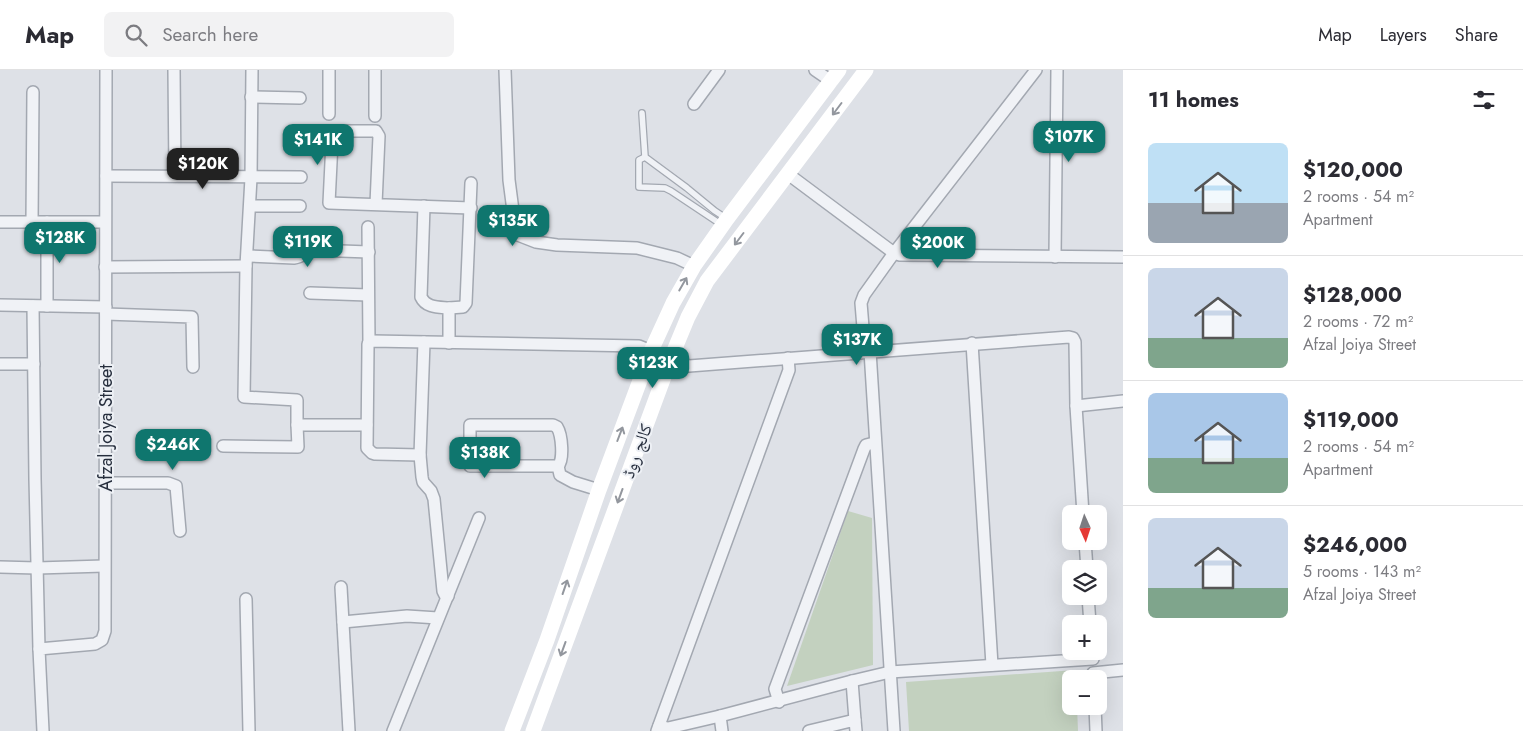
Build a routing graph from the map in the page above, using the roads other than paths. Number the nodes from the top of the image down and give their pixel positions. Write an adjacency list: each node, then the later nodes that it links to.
1 (106, 70): 24 (street, Afzal Joiya Street)
2 (174, 70): 25 (street)
3 (252, 70): 14 (street)
4 (330, 70): 18 (street)
5 (375, 70): 19 (street)
6 (505, 70): 45 (street)
7 (719, 70): 16 (street)
8 (815, 70): 12 (street)
9 (866, 70): 22 (main road, کالج روڈ, one-way to 22)
10 (1036, 70): 41 (street)
11 (1057, 70): 42 (street)
12 (835, 76): 20 (main road, کالج روڈ)
13 (34, 92): 35 (street)
14 (251, 98): 15 (street); 27 (street)
15 (300, 98)
16 (694, 104)
17 (642, 112): 21 (lane)
18 (329, 114)
19 (375, 116)
20 (782, 146): 22 (main road); 38 (main road, کالج روڈ)
21 (646, 157): 38 (lane); 38 (lane)
22 (799, 159): 23 (main road, کالج روڈ)
23 (788, 174): 41 (street); 60 (main road, کالج روڈ, one-way to 60)
24 (106, 176): 25 (street); 37 (street, Afzal Joiya Street)
25 (175, 176): 27 (street)
26 (301, 177): 27 (street)
27 (250, 178): 30 (street)
28 (471, 183): 33 (street)
29 (376, 204): 29 (street); 32 (street)
30 (250, 206): 31 (street); 44 (street)
31 (300, 206)
32 (424, 206): 33 (street); 52 (street)
33 (471, 208): 52 (street)
34 (0, 222): 35 (street)
35 (32, 222): 36 (street)
36 (47, 222): 37 (street); 51 (street)
37 (105, 222): 46 (street, Afzal Joiya Street)
38 (724, 222): 45 (main road, کالج روڈ)
39 (368, 227): 40 (street)
40 (369, 252): 44 (street); 48 (street)
41 (894, 253): 42 (street); 59 (street)
42 (1055, 257): 43 (street)
43 (1123, 257)
44 (247, 261): 46 (street); 67 (street)
45 (694, 266): 58 (main road, کالج روڈ, one-way to 45)
46 (105, 267): 53 (street, Afzal Joiya Street)
47 (310, 293): 48 (street)
48 (368, 295): 55 (street)
49 (0, 306): 50 (street)
50 (33, 306): 51 (street); 63 (street)
51 (47, 306): 53 (street)
52 (449, 308): 56 (street)
53 (106, 310): 64 (street); 73 (street, Afzal Joiya Street)
54 (424, 342): 55 (street); 56 (street); 71 (street)
55 (369, 343): 68 (street)
56 (448, 343): 58 (street)
57 (972, 344): 59 (street); 66 (street); 88 (street)
58 (651, 351): 60 (street); 74 (main road, کالج روڈ, one-way to 58)
59 (867, 352): 61 (street); 69 (street)
60 (671, 358): 61 (street); 103 (main road, کالج روڈ, one-way to 103)
61 (788, 358): 97 (street)
62 (0, 364): 63 (street)
63 (34, 364): 80 (street)
64 (193, 366)
65 (1123, 401): 66 (street)
66 (1076, 406): 75 (street)
67 (297, 425): 68 (street); 70 (street)
68 (367, 425): 71 (street)
69 (874, 443): 90 (street); 93 (street)
70 (223, 446)
71 (420, 456): 82 (street)
72 (558, 466): 72 (street); 74 (street)
73 (106, 483): 77 (street); 78 (street, Afzal Joiya Street)
74 (599, 490): 102 (main road, کالج روڈ, one-way to 74)
75 (1082, 505)
76 (480, 518): 82 (street)
77 (180, 531)
78 (104, 566): 80 (street); 86 (street, Afzal Joiya Street)
79 (0, 567): 80 (street)
80 (37, 568): 86 (street)
81 (341, 587): 85 (street)
82 (448, 596): 84 (street)
83 (246, 600): 99 (street)
84 (438, 618): 85 (street); 101 (street)
85 (343, 622): 100 (street)
86 (39, 649): 98 (street)
87 (1062, 658): 88 (street)
88 (992, 665): 90 (street)
89 (1123, 670): 91 (street)
90 (890, 672): 92 (street); 106 (street)
91 (1107, 673)
92 (852, 681): 93 (street); 96 (street)
93 (779, 702): 95 (street)
94 (1095, 715): 107 (street)
95 (720, 716): 97 (street); 104 (street)
96 (856, 726): 105 (street)
97 (658, 728)
98 (43, 731)
99 (249, 731)
100 (349, 731)
101 (394, 731)
102 (512, 731)
103 (533, 731)
104 (722, 731)
105 (809, 731)
106 (894, 731)
107 (1096, 731)

